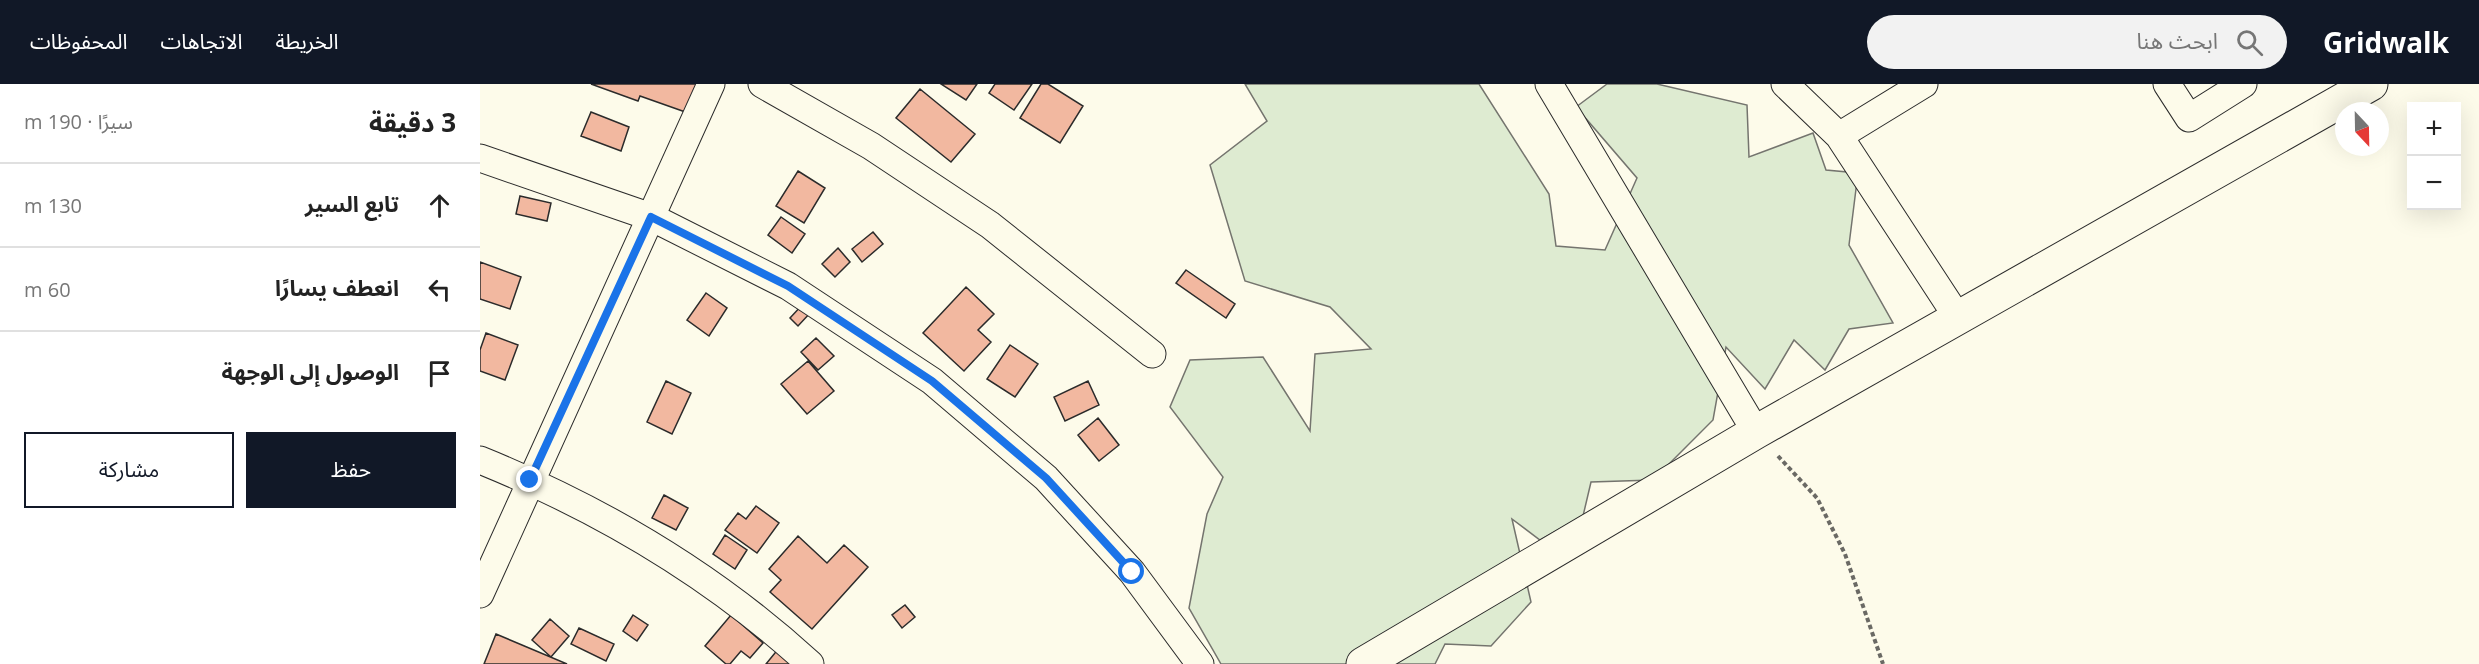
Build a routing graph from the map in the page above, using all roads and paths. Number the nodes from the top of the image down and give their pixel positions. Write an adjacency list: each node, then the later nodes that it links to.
1 (711, 84): 11 (street)
2 (762, 84): 13 (street)
3 (1549, 84): 14 (street)
4 (1785, 84): 9 (street)
5 (1924, 84): 9 (street)
6 (2167, 84): 7 (street)
7 (2243, 84)
8 (2371, 84): 12 (main road)
9 (1839, 136): 12 (street)
10 (480, 158): 11 (street)
11 (651, 217): 16 (street); 19 (street)
12 (1958, 318): 14 (main road)
13 (1152, 354)
14 (1756, 432): 20 (main road); 21 (path)
15 (480, 460): 16 (street)
16 (530, 480): 17 (street); 18 (street)
17 (480, 594)
18 (810, 664)
19 (1200, 664)
20 (1363, 664)
21 (1883, 664)

